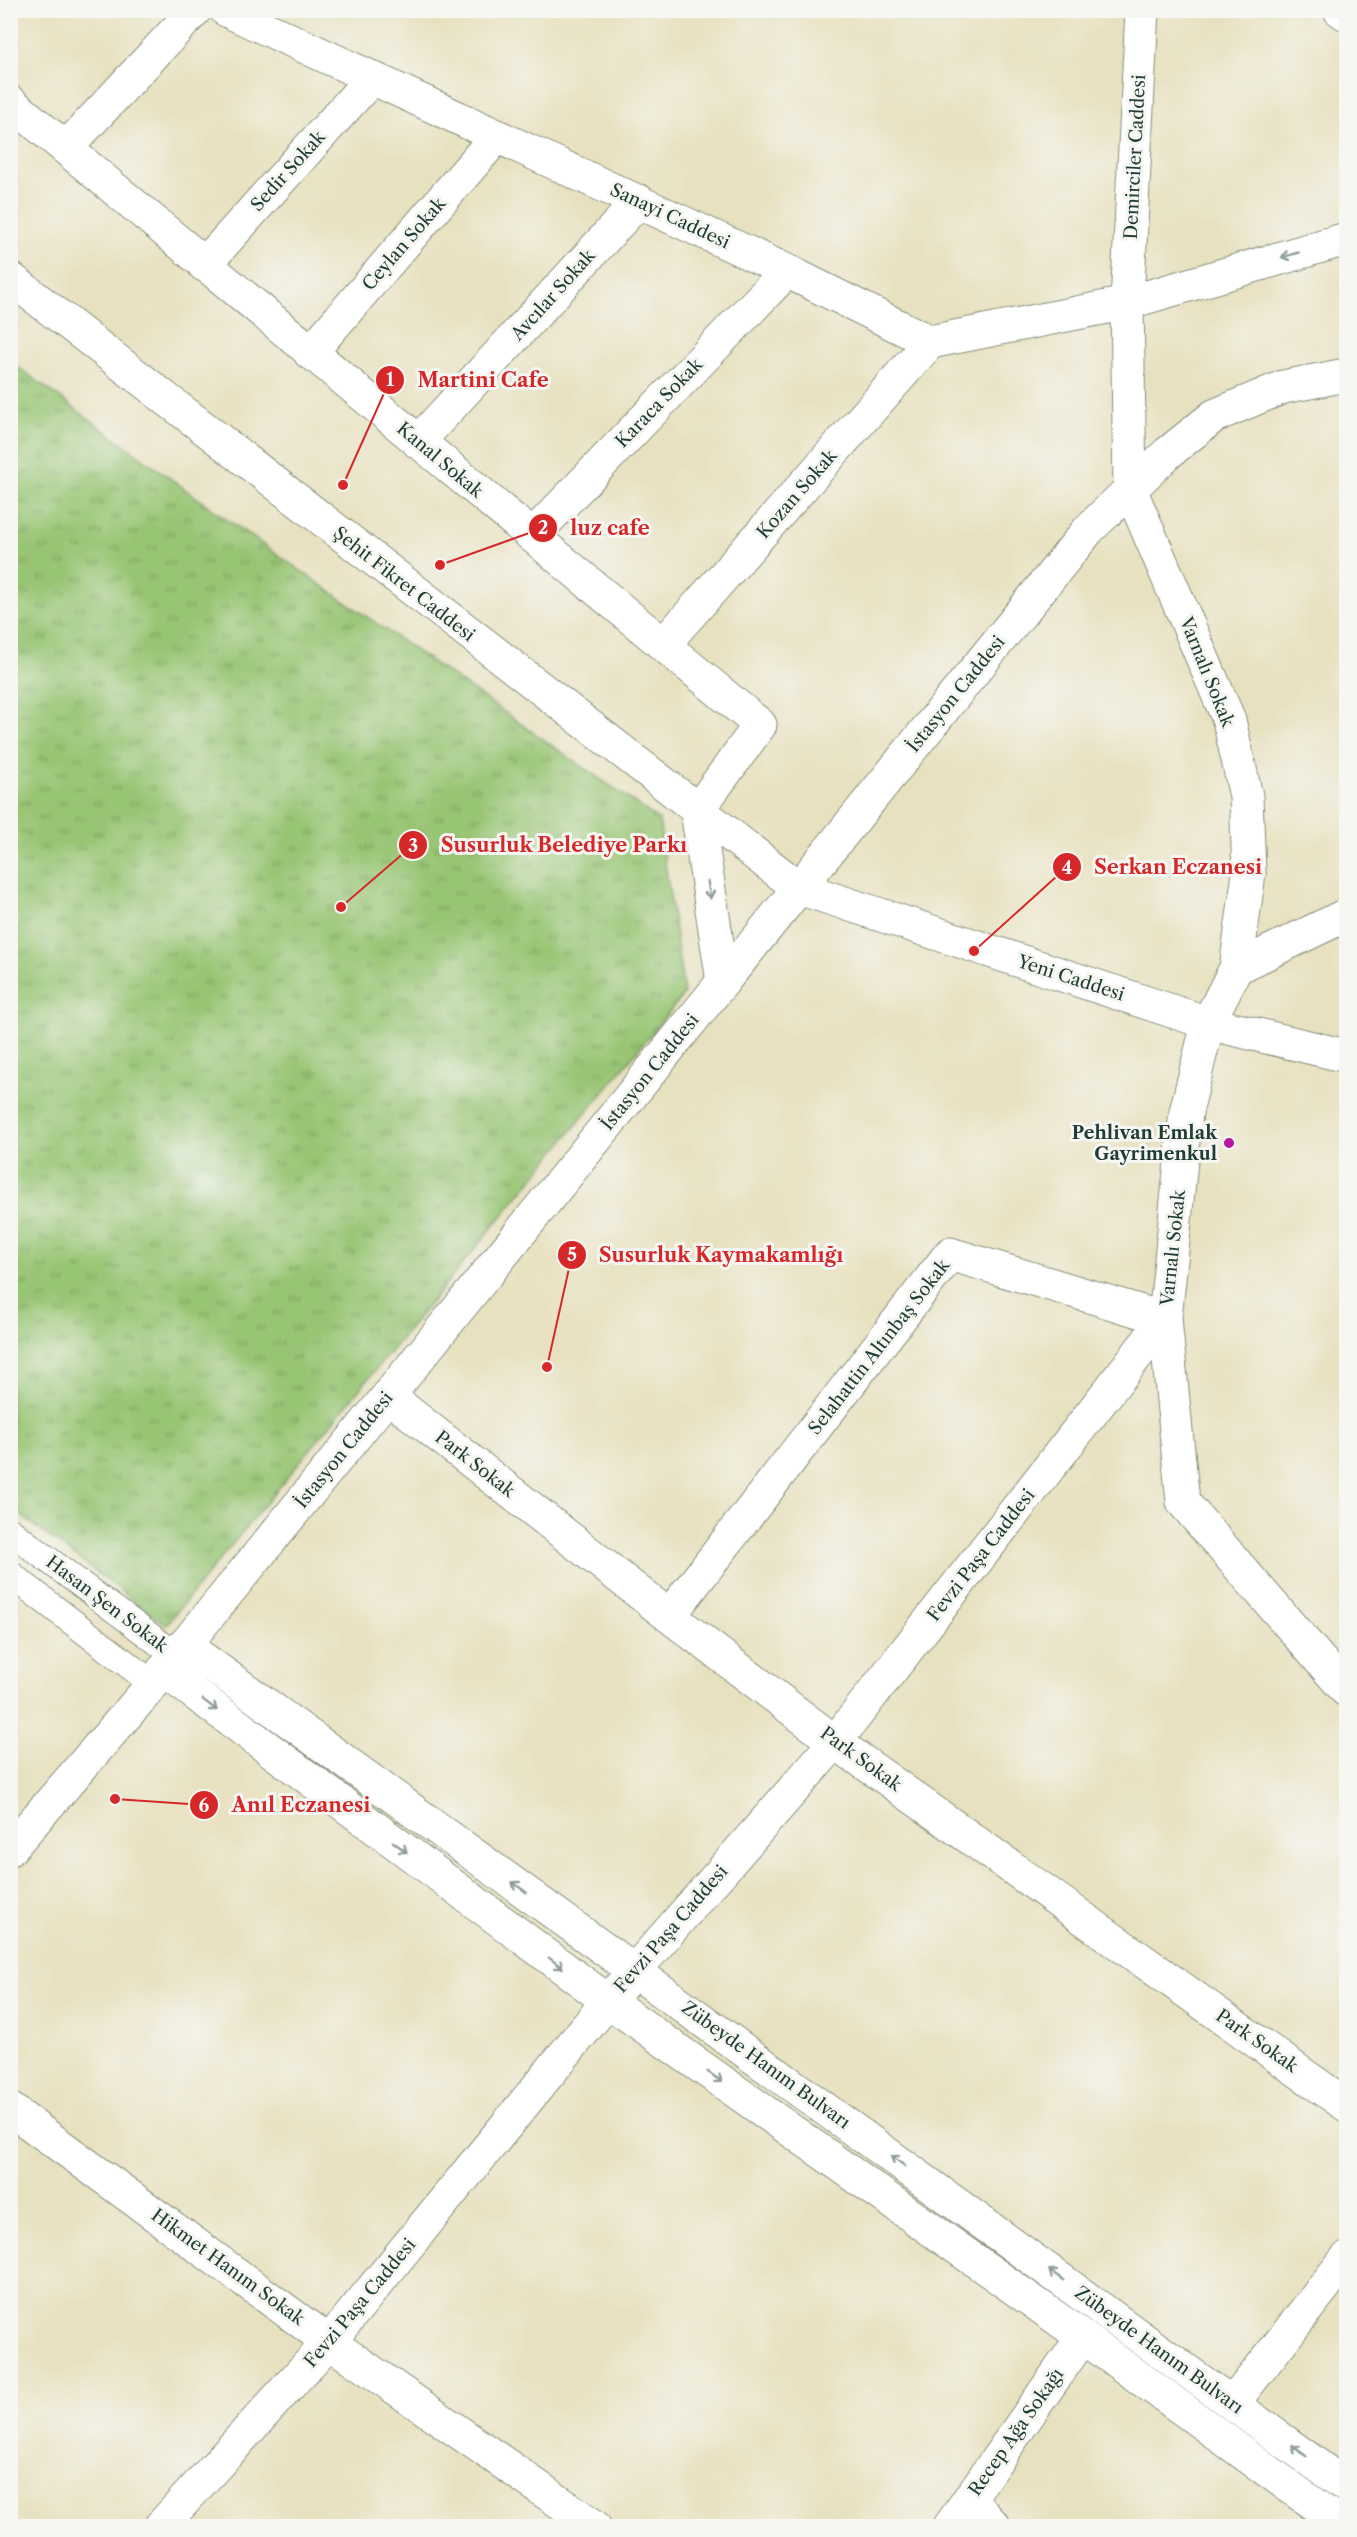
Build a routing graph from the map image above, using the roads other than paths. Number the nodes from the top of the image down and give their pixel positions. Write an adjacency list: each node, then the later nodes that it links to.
1 (195, 10): 9 (street)
2 (225, 10): 6 (street, Sanayi Caddesi)
3 (1142, 10): 15 (street, Demirciler Caddesi)
4 (1340, 10): 5 (street)
5 (1347, 14)
6 (372, 78): 8 (street, Sanayi Caddesi); 12 (street, Sedir Sokak)
7 (10, 102): 9 (street, Kanal Sokak)
8 (497, 136): 10 (street, Sanayi Caddesi); 17 (street, Ceylan Sokak)
9 (66, 148): 12 (street, Kanal Sokak)
10 (639, 201): 13 (street, Sanayi Caddesi); 19 (street, Avcılar Sokak)
11 (1347, 239): 15 (street, one-way to 15)
12 (204, 265): 17 (street, Kanal Sokak)
13 (787, 271): 16 (street, Sanayi Caddesi); 21 (street, Karaca Sokak)
14 (10, 278): 23 (street, Şehit Fikret Caddesi)
15 (1127, 303): 16 (street); 20 (street, Demirciler Caddesi)
16 (930, 342): 22 (street, Kozan Sokak)
17 (310, 353): 19 (street, Kanal Sokak)
18 (1347, 375): 20 (street, İstasyon Caddesi)
19 (418, 442): 21 (street, Kanal Sokak)
20 (1130, 489): 24 (street, İstasyon Caddesi); 26 (street, Varnalı Sokak)
21 (532, 536): 22 (street, Kanal Sokak)
22 (663, 645): 23 (street, Kanal Sokak)
23 (697, 811): 24 (street, Şehit Fikret Caddesi); 27 (street, one-way to 27)
24 (800, 888): 27 (street, İstasyon Caddesi); 28 (street, Yeni Caddesi)
25 (1347, 915): 26 (street)
26 (1236, 968): 28 (street, Varnalı Sokak)
27 (723, 982): 31 (street, İstasyon Caddesi)
28 (1209, 1023): 29 (street, Yeni Caddesi); 30 (street, Varnalı Sokak)
29 (1347, 1056)
30 (1166, 1319): 34 (street, Selahattin Altınbaş Sokak); 36 (street, Varnalı Sokak); 37 (street, Fevzi Paşa Caddesi)
31 (388, 1396): 34 (street, Park Sokak); 35 (street, İstasyon Caddesi)
32 (10, 1531): 35 (street, Hasan Şen Sokak)
33 (10, 1574): 35 (street, Hasan Şen Sokak)
34 (669, 1616): 37 (street, Park Sokak)
35 (169, 1664): 38 (street, İstasyon Caddesi); 39 (street, Zübeyde Hanım Bulvarı, one-way to 35); 40 (street, one-way to 40)
36 (1347, 1690)
37 (835, 1742): 39 (street, Fevzi Paşa Caddesi); 41 (street, Park Sokak)
38 (10, 1849)
39 (635, 1970): 40 (street, Fevzi Paşa Caddesi); 46 (street, Zübeyde Hanım Bulvarı, one-way to 39)
40 (608, 2001): 44 (street, one-way to 44); 45 (street, Fevzi Paşa Caddesi)
41 (1347, 2104)
42 (10, 2109): 45 (street, Hikmet Hanım Sokak)
43 (1347, 2259): 46 (street)
44 (1083, 2337): 48 (street, Recep Ağa Sokağı); 53 (street)
45 (329, 2342): 49 (street, Fevzi Paşa Caddesi); 50 (street, Hikmet Hanım Sokak)
46 (1233, 2403): 47 (street, Zübeyde Hanım Bulvarı, one-way to 46)
47 (1347, 2486)
48 (969, 2499): 51 (street, Recep Ağa Sokağı); 52 (street)
49 (161, 2526)
50 (594, 2526)
51 (950, 2526)
52 (994, 2526)
53 (1344, 2526)

